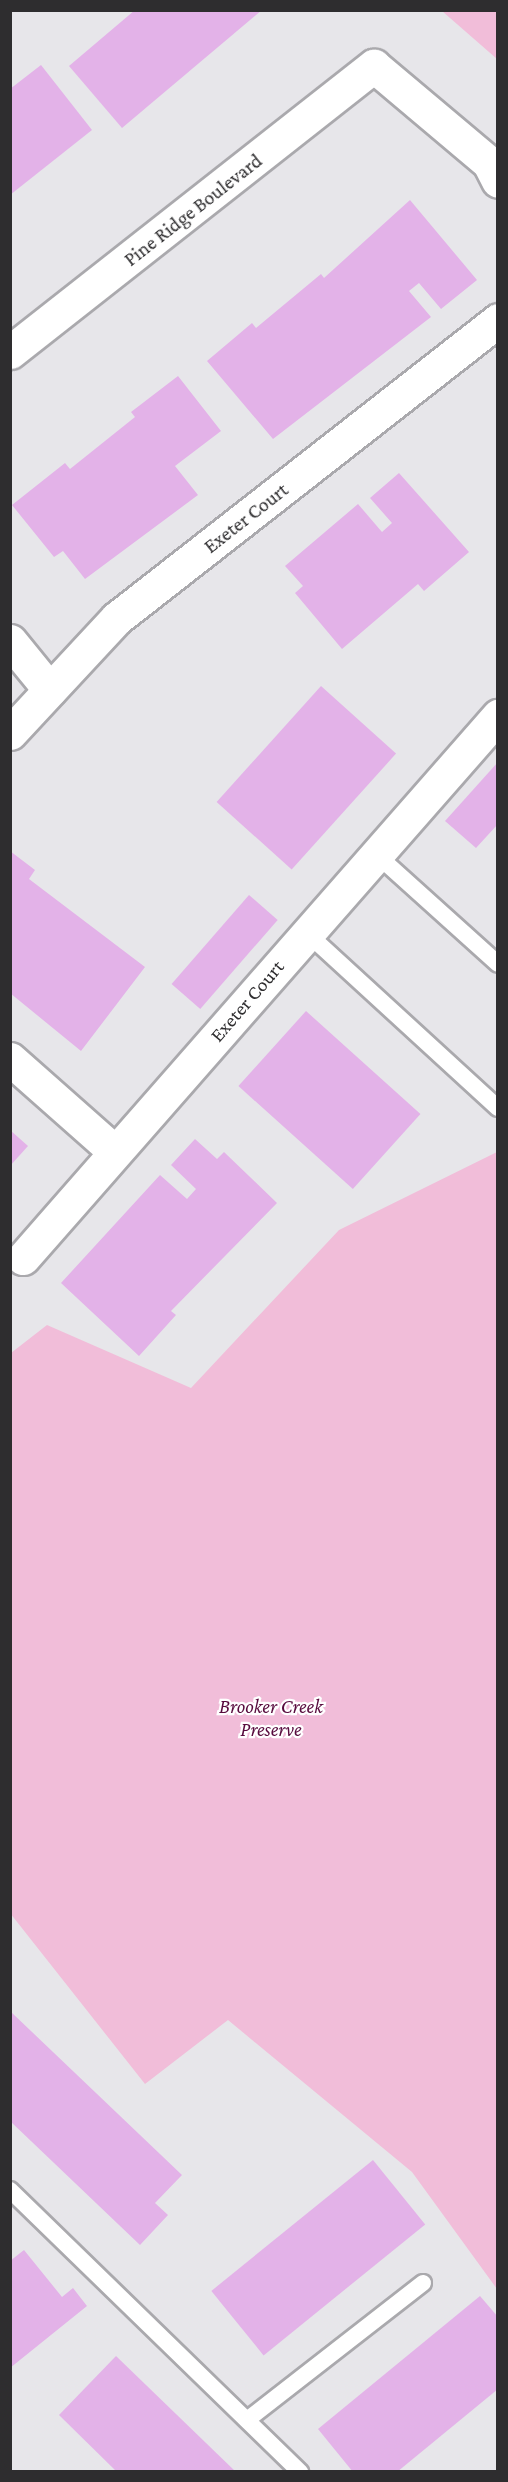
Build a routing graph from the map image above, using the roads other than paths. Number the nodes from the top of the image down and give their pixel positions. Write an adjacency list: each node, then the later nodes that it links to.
1 (498, 181): 3 (street, Pine Ridge Boulevard)
2 (498, 320): 5 (street, Exeter Court)
3 (10, 352)
4 (10, 641): 5 (street)
5 (50, 690): 7 (street, Exeter Court)
6 (498, 716): 8 (street, Exeter Court)
7 (10, 732)
8 (376, 854): 9 (street, Exeter Court); 10 (lane)
9 (307, 933): 12 (lane); 13 (street, Exeter Court)
10 (498, 964)
11 (10, 1059): 13 (street)
12 (498, 1108)
13 (115, 1152): 14 (street, Exeter Court)
14 (23, 1258)
15 (14, 2201): 17 (lane)
16 (423, 2283): 17 (lane)
17 (247, 2420): 18 (lane)
18 (300, 2472)

